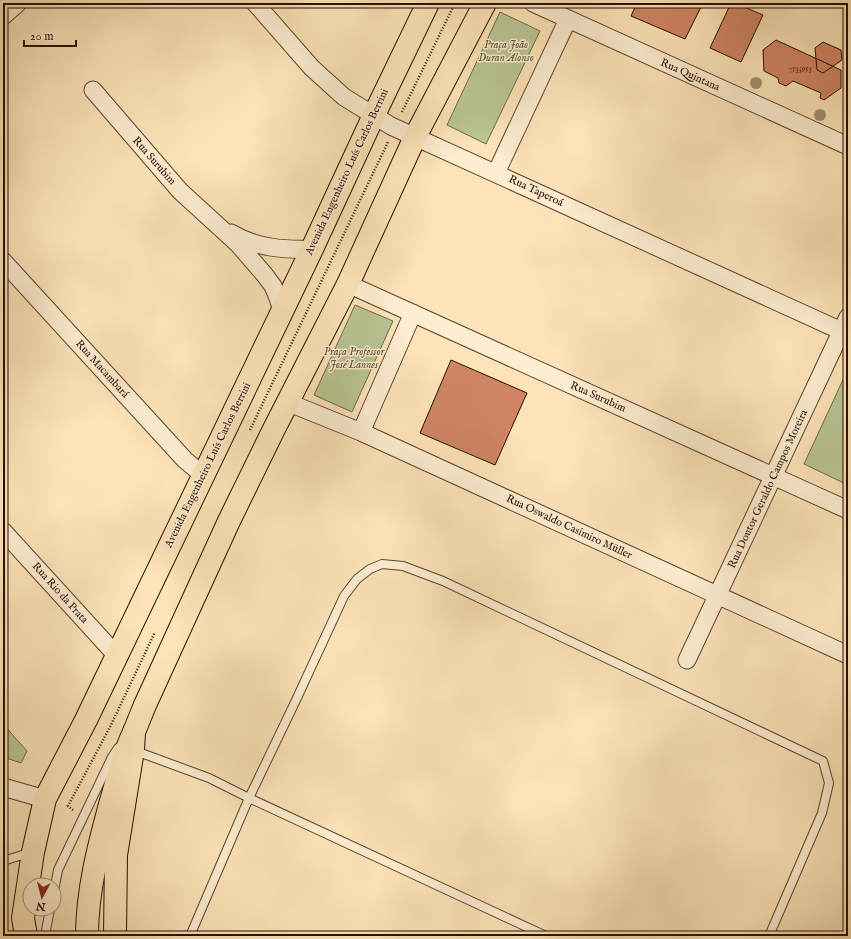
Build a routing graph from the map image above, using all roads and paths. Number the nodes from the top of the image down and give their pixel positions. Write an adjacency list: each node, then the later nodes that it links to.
1 (255, 3): 9 (street, Rua Taperoá)
2 (428, 3): 9 (main road, Avenida Engenheiro Luís Carlos Berrini)
3 (485, 3): 10 (main road)
4 (533, 3): 7 (street, Rua Quintana)
5 (16, 4): 6 (street)
6 (3, 16)
7 (568, 19): 11 (street, Rua Quintana); 12 (street)
8 (93, 90): 13 (street, Rua Surubim)
9 (374, 115): 10 (street, Rua Taperoá); 14 (main road, Avenida Engenheiro Luís Carlos Berrini)
10 (414, 137): 12 (street, Rua Taperoá); 16 (main road)
11 (848, 146)
12 (496, 173): 19 (street, Rua Taperoá)
13 (220, 226): 14 (street, Rua Surubim); 17 (street, Rua Surubim)
14 (312, 249): 17 (main road, Avenida Engenheiro Luís Carlos Berrini)
15 (3, 261): 22 (street, Rua Macambará)
16 (348, 284): 18 (street, Rua Surubim); 20 (main road)
17 (282, 311): 22 (main road, Avenida Engenheiro Luís Carlos Berrini)
18 (412, 313): 21 (street); 23 (street, Rua Surubim)
19 (846, 328): 23 (street, Rua Doutor Geraldo Campos Moreira)
20 (288, 402): 21 (street, Rua Oswaldo Casimiro Müller); 30 (main road)
21 (361, 432): 26 (street, Rua Oswaldo Casimiro Müller)
22 (203, 475): 28 (main road, Avenida Engenheiro Luís Carlos Berrini)
23 (773, 476): 24 (street, Rua Surubim); 26 (street, Rua Doutor Geraldo Campos Moreira)
24 (848, 510)
25 (3, 531): 28 (street, Rua Rio da Prata)
26 (718, 596): 27 (street, Rua Oswaldo Casimiro Müller); 29 (street, Rua Doutor Geraldo Campos Moreira)
27 (848, 655)
28 (116, 656): 34 (main road, Avenida Engenheiro Luís Carlos Berrini)
29 (687, 660)
30 (144, 705): 31 (main road); 37 (lane)
31 (133, 741): 33 (lane); 41 (main road); 42 (main road)
32 (3, 787): 34 (street)
33 (249, 798): 43 (lane); 44 (lane); 45 (lane)
34 (45, 800): 35 (main road, Avenida Engenheiro Luís Carlos Berrini)
35 (33, 852): 36 (lane); 39 (main road, Avenida Engenheiro Luís Carlos Berrini)
36 (3, 861)
37 (57, 877)
38 (49, 917): 40 (lane)
39 (26, 936)
40 (45, 936)
41 (87, 936)
42 (115, 936)
43 (190, 936)
44 (546, 936)
45 (769, 936)

